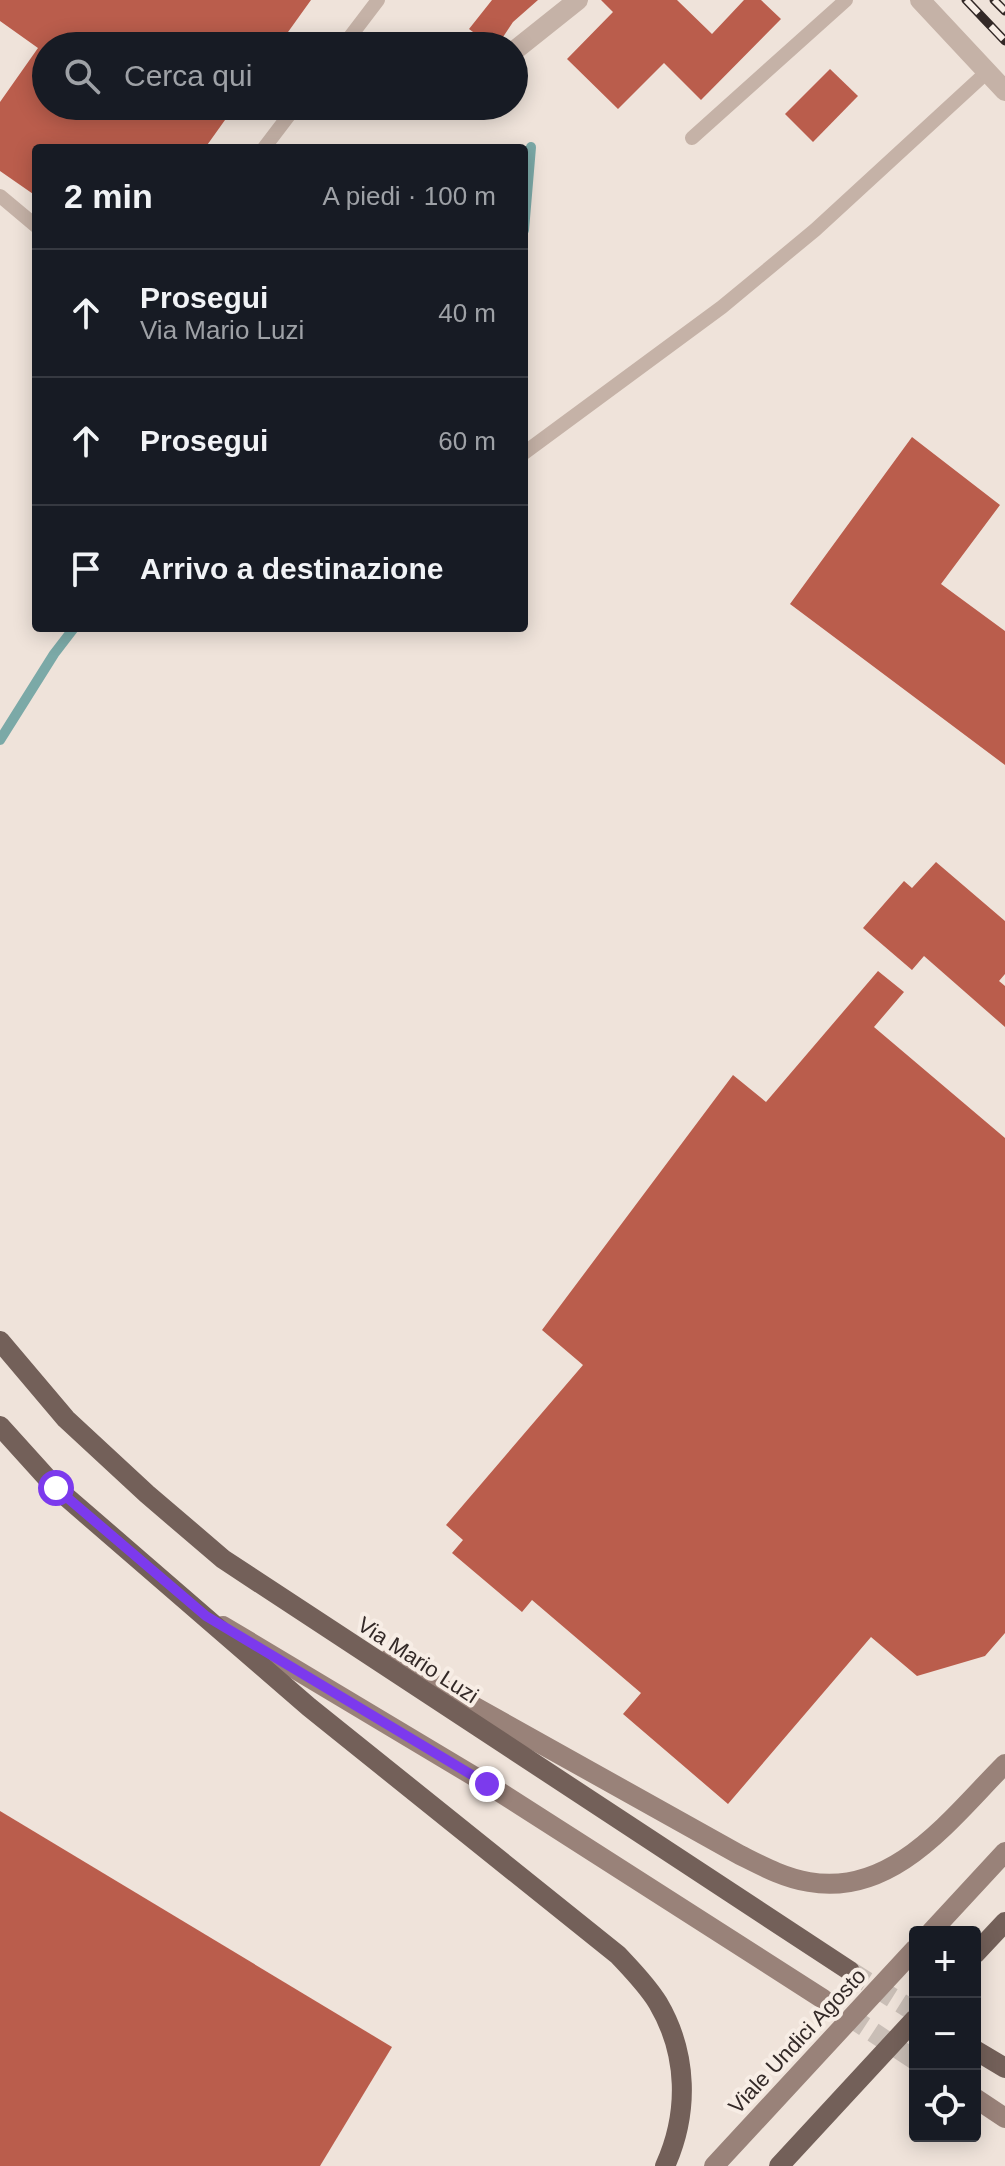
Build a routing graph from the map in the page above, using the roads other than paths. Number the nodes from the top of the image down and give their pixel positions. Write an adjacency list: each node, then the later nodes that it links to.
1 (378, 0): 5 (lane)
2 (578, 0): 6 (street)
3 (846, 0): 10 (lane)
4 (920, 0): 7 (street)
5 (354, 32)
6 (528, 40)
7 (987, 72): 8 (street); 14 (lane)
8 (1005, 91)
9 (285, 120): 11 (lane)
10 (692, 138)
11 (267, 144)
12 (0, 196): 13 (lane)
13 (32, 223)
14 (528, 450)
15 (0, 1341): 17 (main road, Via Mario Luzi)
16 (0, 1426): 18 (main road)
17 (270, 1591): 19 (main road); 25 (main road, Via Mario Luzi)
18 (206, 1616): 26 (main road); 32 (main road)
19 (1005, 1764)
20 (1005, 1852): 22 (main road)
21 (1005, 1922): 23 (main road)
22 (937, 1926)
23 (981, 1948)
24 (909, 1955): 33 (main road, Viale Undici Agosto)
25 (850, 1971)
26 (823, 1999)
27 (909, 2025): 34 (main road)
28 (981, 2054): 29 (main road)
29 (1005, 2068)
30 (981, 2102): 31 (main road)
31 (1005, 2118)
32 (665, 2166)
33 (714, 2166)
34 (779, 2166)

